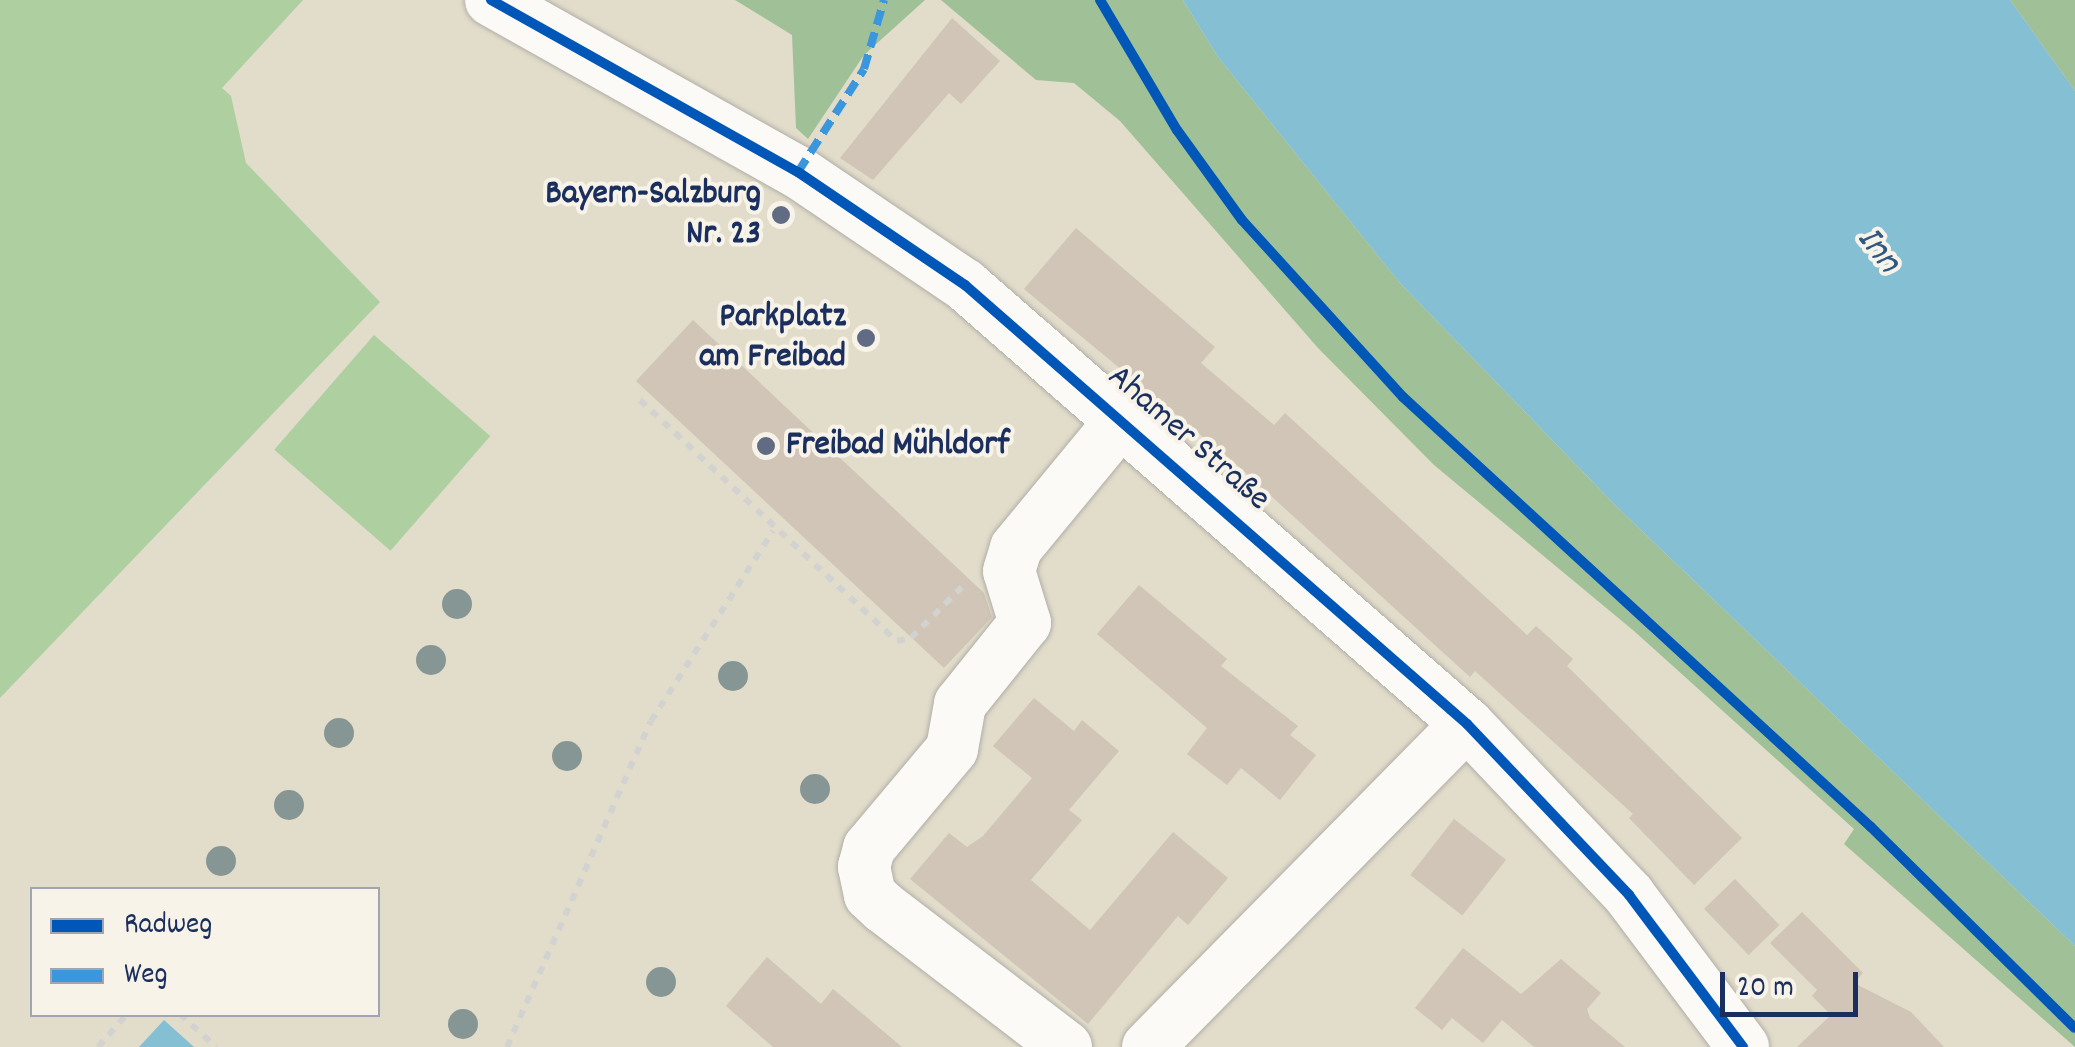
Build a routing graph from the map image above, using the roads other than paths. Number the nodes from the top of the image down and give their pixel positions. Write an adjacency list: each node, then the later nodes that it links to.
1 (491, 0): 2 (street, Ahamer Straße)
2 (1123, 418): 3 (street, Ahamer Straße); 4 (street, Ahamer Straße)
3 (1467, 724): 5 (street); 6 (street, Ahamer Straße)
4 (1066, 1047)
5 (1148, 1047)
6 (1743, 1047)

